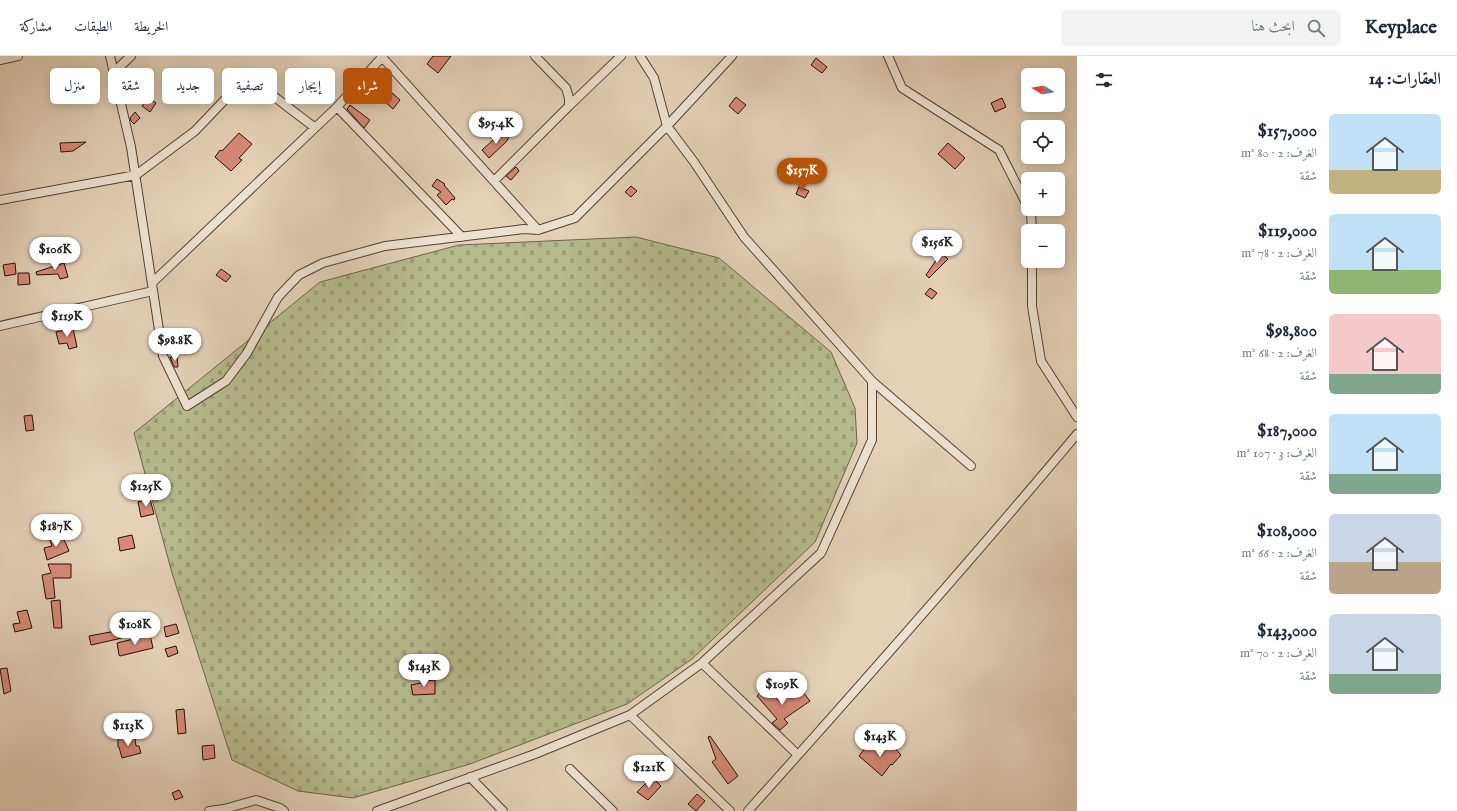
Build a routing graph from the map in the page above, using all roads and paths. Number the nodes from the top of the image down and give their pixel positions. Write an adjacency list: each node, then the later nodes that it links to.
1 (18, 56): 10 (street)
2 (110, 56): 11 (street)
3 (131, 56): 12 (street)
4 (382, 56): 15 (street); 19 (street)
5 (535, 56): 14 (street)
6 (621, 56): 14 (street)
7 (640, 56): 16 (street)
8 (732, 56): 16 (street)
9 (888, 56): 20 (street)
10 (0, 60)
11 (113, 68)
12 (118, 68)
13 (121, 104): 18 (street)
14 (569, 106): 19 (street)
15 (337, 107): 17 (street); 23 (street)
16 (667, 126): 22 (street); 28 (street)
17 (314, 128): 18 (street); 25 (street)
18 (136, 175): 21 (street); 25 (street)
19 (494, 181): 22 (street)
20 (1021, 193)
21 (0, 200)
22 (538, 230): 23 (street)
23 (462, 236): 26 (street)
24 (1032, 268): 29 (street)
25 (152, 282): 26 (street)
26 (153, 291): 27 (street)
27 (0, 326)
28 (872, 381): 31 (street); 32 (street)
29 (1077, 416)
30 (1077, 434): 34 (street)
31 (971, 466)
32 (702, 663): 33 (street); 34 (street)
33 (630, 715): 36 (street); 43 (street)
34 (798, 755): 44 (street)
35 (570, 769): 42 (street)
36 (470, 777): 38 (street); 41 (street)
37 (224, 810): 39 (street); 40 (street)
38 (383, 810)
39 (209, 811)
40 (284, 811)
41 (503, 811)
42 (613, 811)
43 (730, 811)
44 (748, 811)

